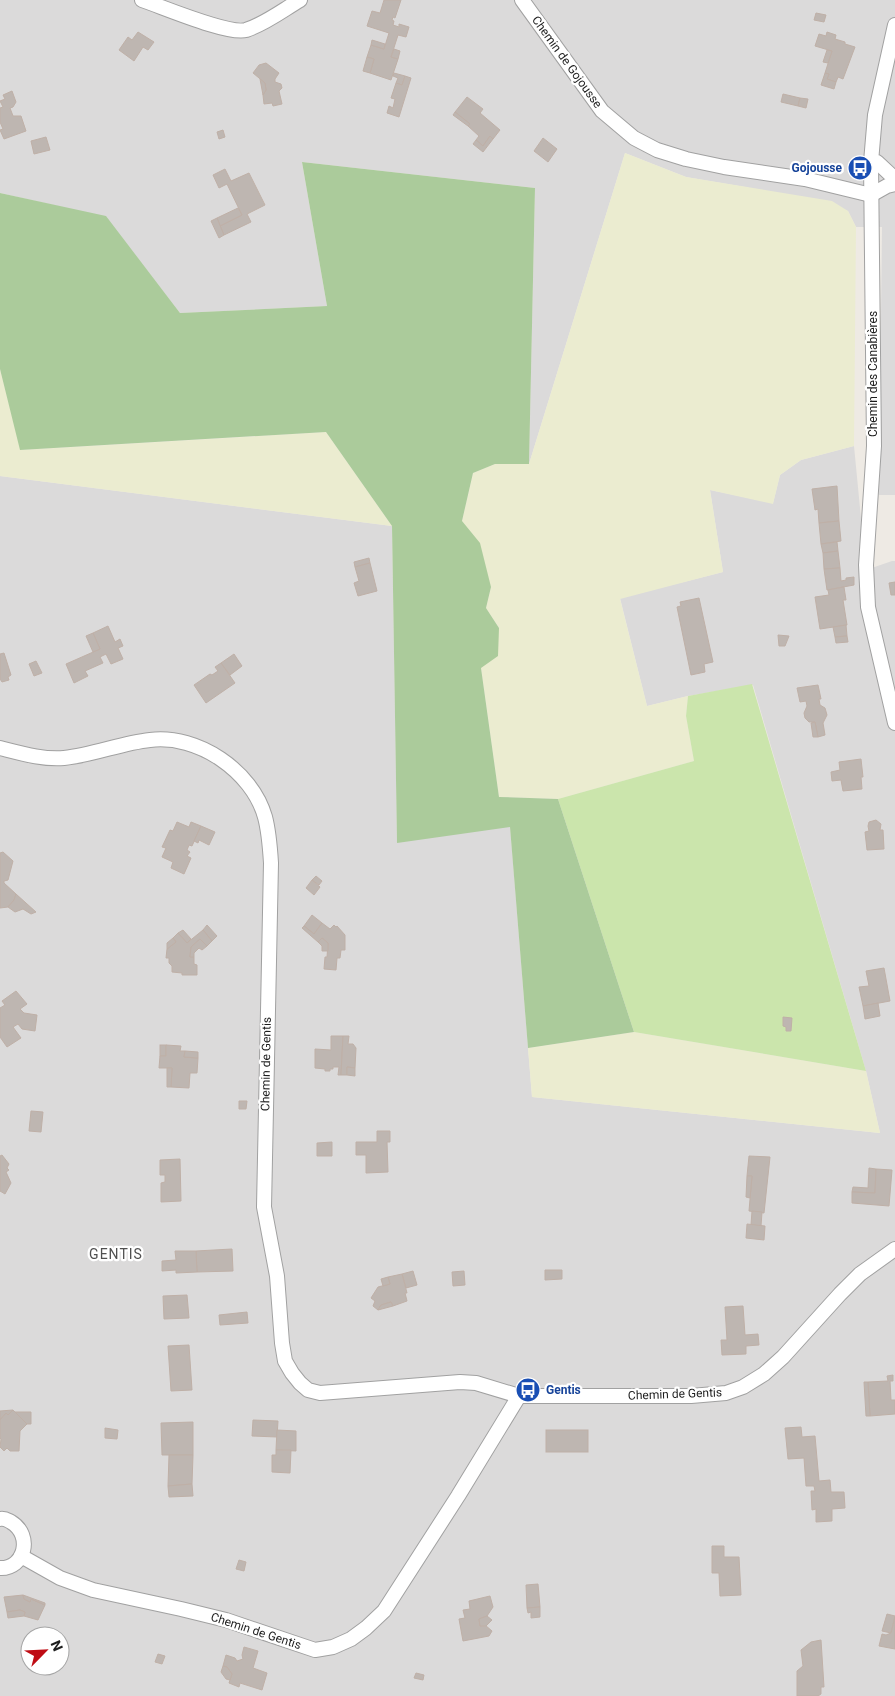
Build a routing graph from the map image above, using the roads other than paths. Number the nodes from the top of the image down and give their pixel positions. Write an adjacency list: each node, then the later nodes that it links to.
1 (142, 0): 2 (street)
2 (300, 0)
3 (522, 0): 8 (street, Chemin de Gojousse)
4 (895, 25): 5 (street, Chemin des Canabières)
5 (871, 162): 6 (street); 8 (street, Chemin des Canabières)
6 (895, 179)
7 (895, 184): 8 (street)
8 (871, 195): 9 (street, Chemin des Canabières)
9 (895, 723)
10 (0, 748): 12 (street, Chemin de Gentis)
11 (895, 1249): 12 (street, Chemin de Gentis)
12 (518, 1396): 14 (street, Chemin de Gentis)
13 (0, 1519): 14 (street)
14 (21, 1556): 15 (street)
15 (0, 1568)

